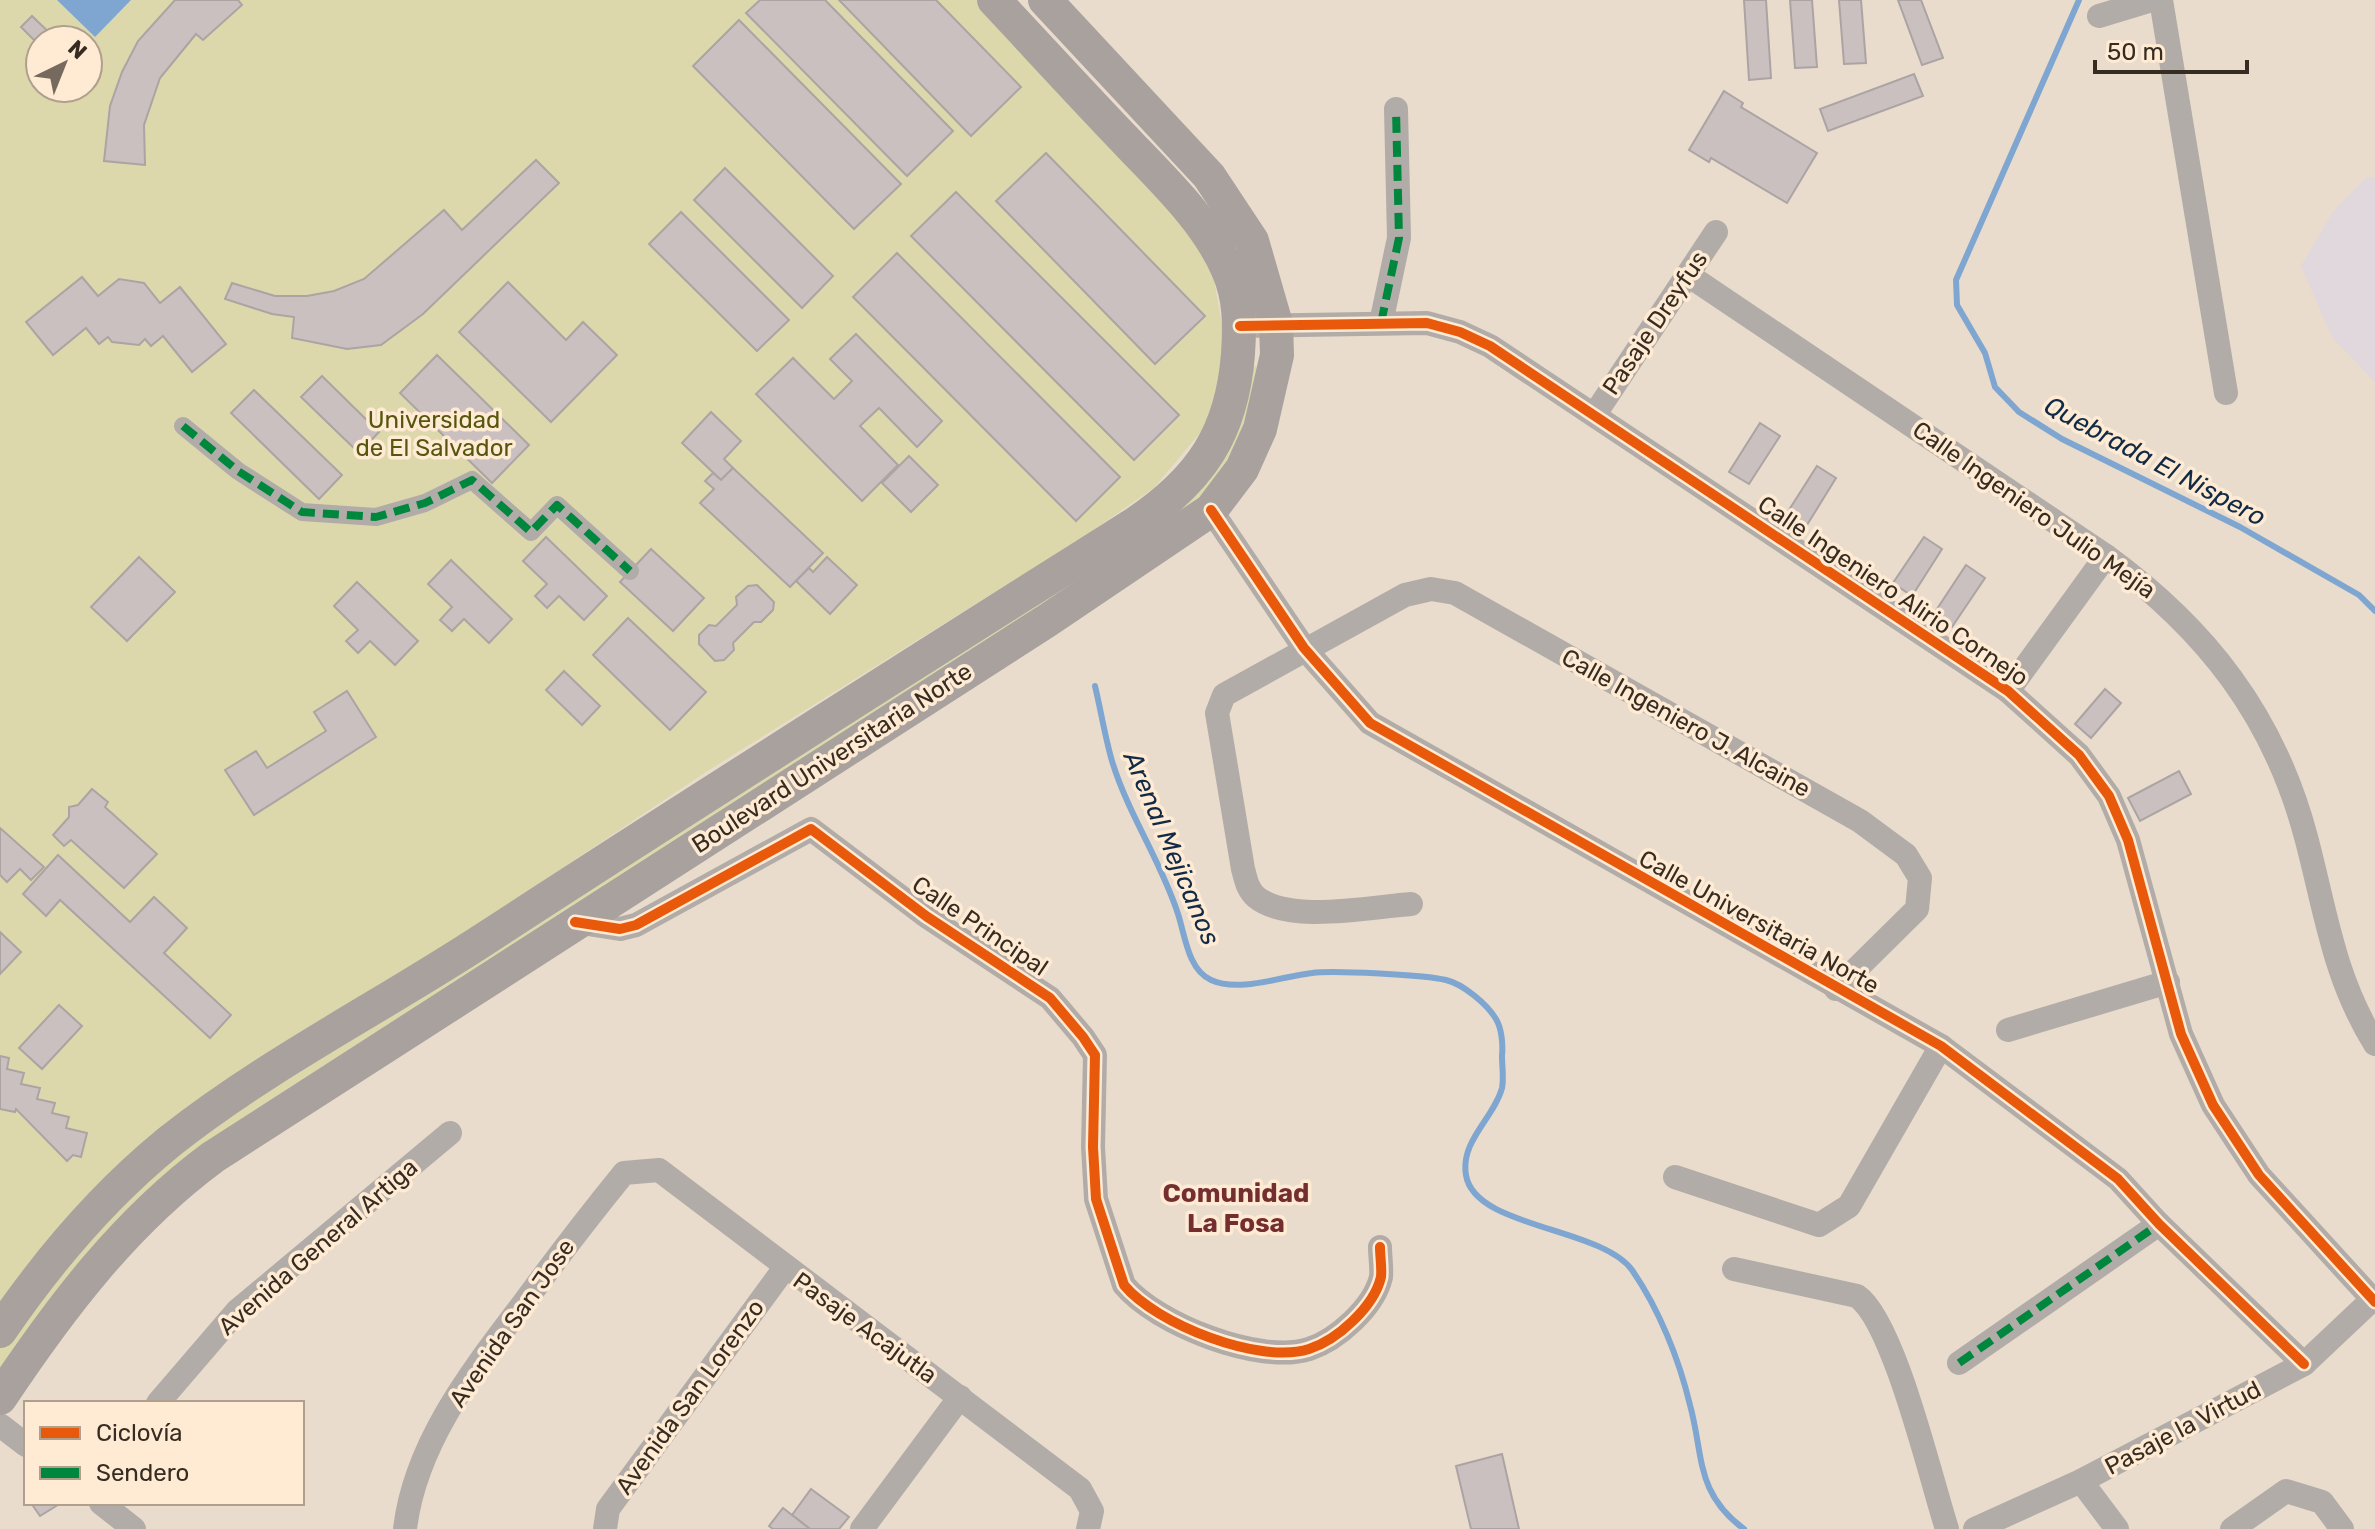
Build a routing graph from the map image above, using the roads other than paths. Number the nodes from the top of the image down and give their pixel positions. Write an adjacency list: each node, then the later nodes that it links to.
1 (994, 0): 11 (main road, Boulevard Universitaria Norte)
2 (1045, 0): 10 (main road, Boulevard Universitaria Norte)
3 (2152, 0): 5 (street)
4 (2161, 0): 12 (street)
5 (2099, 16)
6 (1396, 109): 9 (street)
7 (1716, 232): 8 (street, Pasaje Dreyfus)
8 (1688, 275): 13 (street, Pasaje Dreyfus); 16 (street, Calle Ingeniero Julio Mejía)
9 (1381, 323): 10 (street, Calle Ingeniero Alirio Cornejo); 13 (street, Calle Ingeniero Alirio Cornejo)
10 (1276, 324): 11 (street, Calle Ingeniero Alirio Cornejo); 15 (main road, Boulevard Universitaria Norte)
11 (1240, 326): 35 (main road, Boulevard Universitaria Norte)
12 (2226, 393)
13 (1595, 414): 19 (street, Calle Ingeniero Alirio Cornejo)
14 (183, 426): 17 (street)
15 (1211, 510): 18 (street, Calle Universitaria Norte); 21 (main road, Boulevard Universitaria Norte)
16 (2106, 556): 19 (street); 25 (street, Calle Ingeniero Julio Mejía)
17 (630, 571)
18 (1304, 648): 20 (street, Calle Ingeniero J. Alcaine); 23 (street, Calle Universitaria Norte); 23 (street, Calle Ingeniero J. Alcaine)
19 (2008, 691): 22 (street, Calle Ingeniero Alirio Cornejo)
20 (1411, 904)
21 (575, 922): 31 (street, Calle Principal); 39 (main road, Boulevard Universitaria Norte)
22 (2168, 982): 24 (street); 34 (street, Calle Ingeniero Alirio Cornejo)
23 (1836, 989): 26 (street, Calle Universitaria Norte)
24 (2008, 1030)
25 (2375, 1044)
26 (1941, 1046): 29 (street); 30 (street, Calle Universitaria Norte)
27 (450, 1133): 40 (street, Avenida General Artiga)
28 (624, 1173): 32 (street, Pasaje Acajutla); 47 (street, Avenida San Jose)
29 (1675, 1177)
30 (2159, 1224): 36 (street); 37 (street, Calle Universitaria Norte)
31 (1380, 1247)
32 (784, 1269): 38 (street, Pasaje Acajutla); 48 (street, Avenida San Lorenzo)
33 (1734, 1269): 50 (street)
34 (2374, 1299): 37 (street, Pasaje la Virtud)
35 (0, 1331)
36 (1959, 1363)
37 (2304, 1364): 43 (street, Pasaje la Virtud)
38 (960, 1397): 45 (street, Pasaje Acajutla); 49 (street)
39 (0, 1398)
40 (160, 1401)
41 (0, 1425): 42 (street)
42 (24, 1443)
43 (2081, 1481): 51 (street, Pasaje la Virtud); 52 (street)
44 (104, 1505): 46 (street)
45 (1090, 1520)
46 (134, 1529)
47 (405, 1529)
48 (605, 1529)
49 (862, 1529)
50 (1947, 1529)
51 (1975, 1529)
52 (2117, 1529)
53 (2232, 1529): 54 (street)
54 (2342, 1529)

